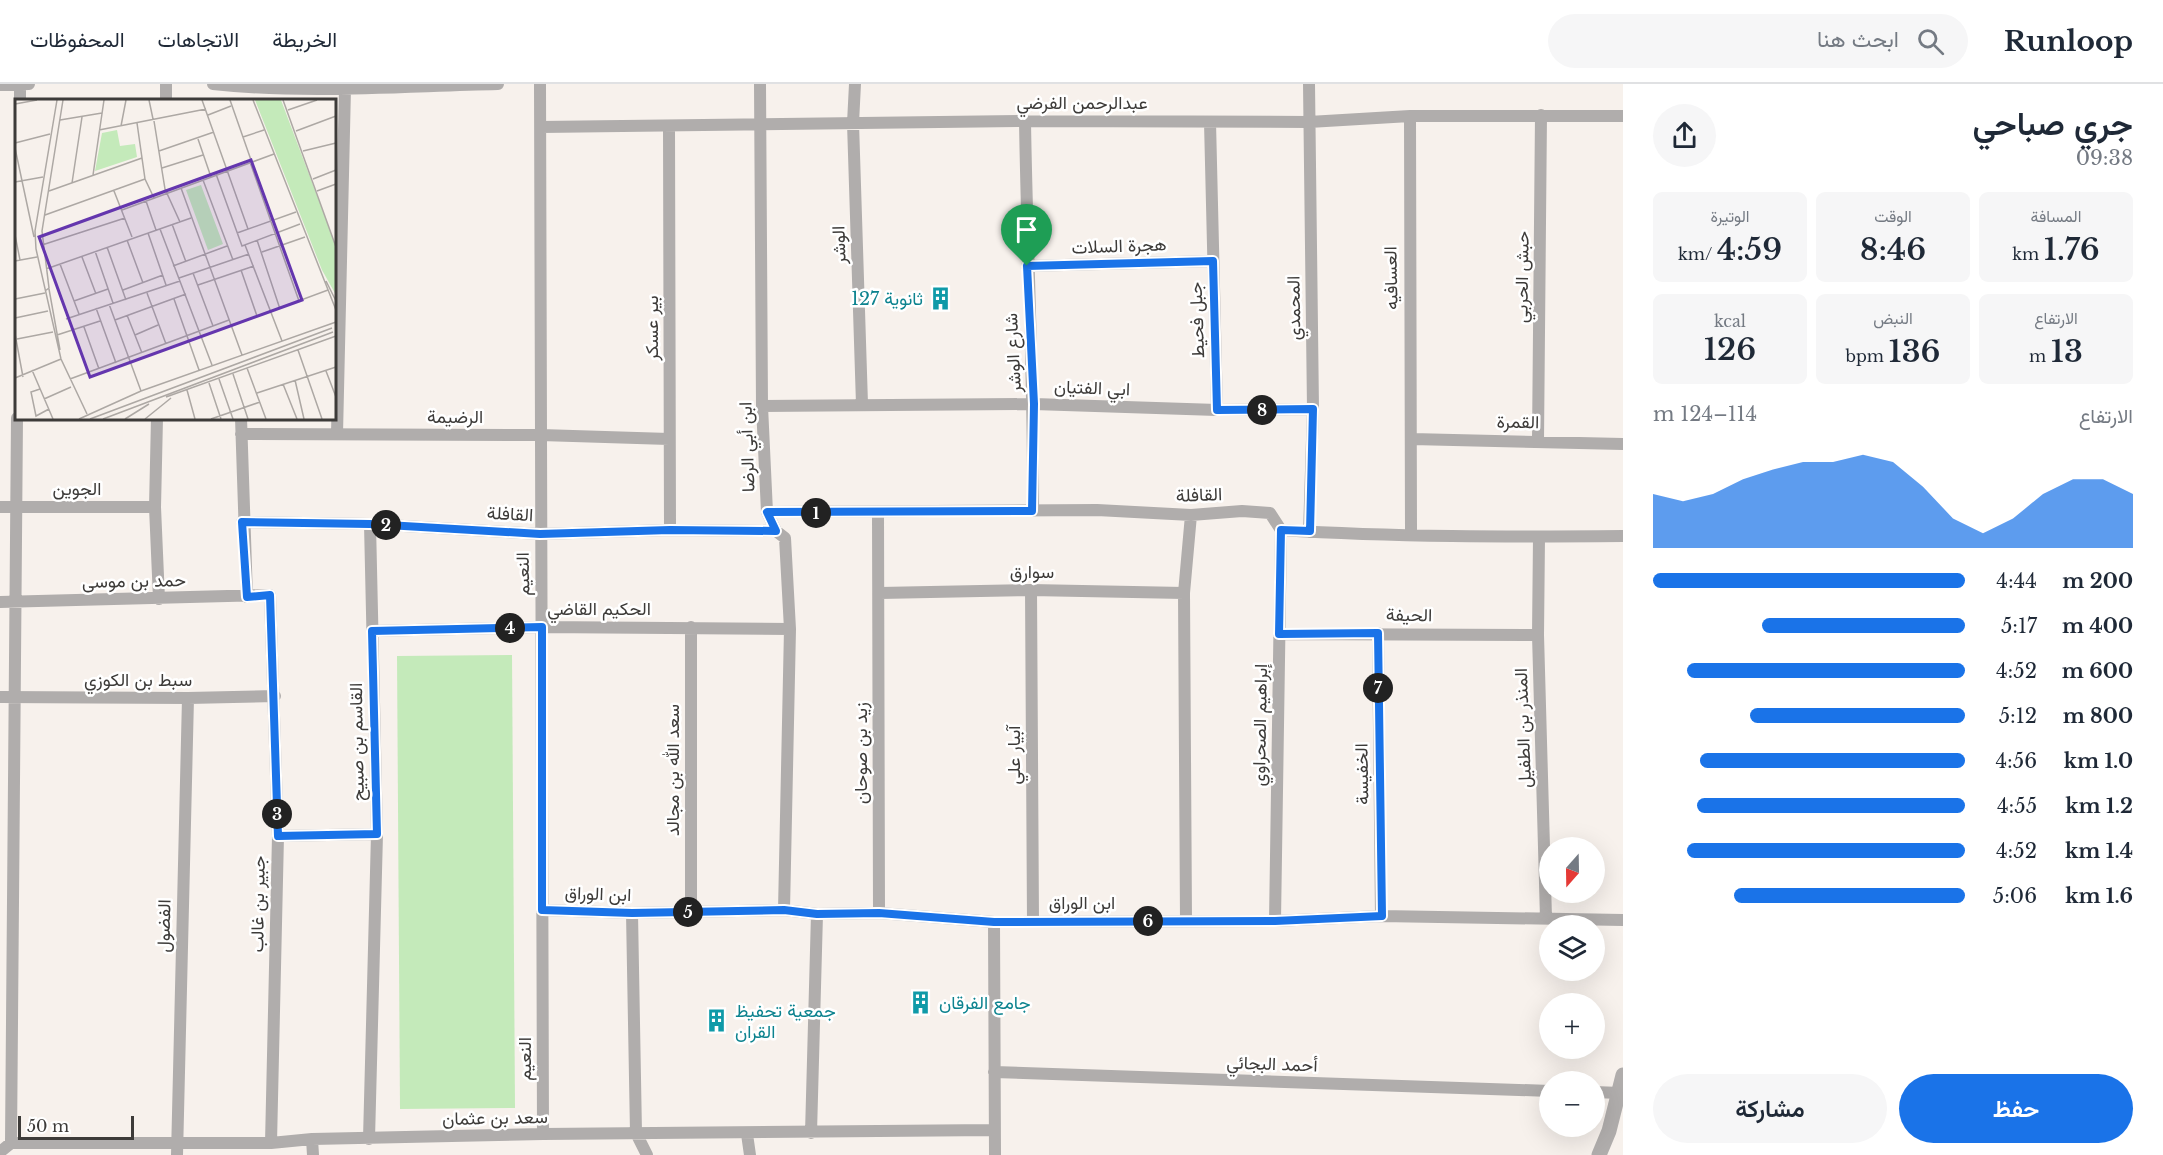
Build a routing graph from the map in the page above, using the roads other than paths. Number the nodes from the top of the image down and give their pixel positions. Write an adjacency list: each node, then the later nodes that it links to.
1 (20, 84): 2 (street); 9 (street)
2 (28, 84)
3 (213, 84): 11 (street)
4 (498, 84): 10 (street)
5 (540, 84): 21 (street, النعيم)
6 (760, 84): 19 (street, ابن أبي الرضا)
7 (855, 84): 18 (street, الوشر)
8 (1309, 84): 17 (street, المحمدي)
9 (0, 85)
10 (345, 88): 11 (street); 33 (street)
11 (246, 91)
12 (1541, 115): 13 (street, عبدالرحمن الفرضي); 14 (street, عبدالرحمن الفرضي); 37 (street, حبش الحربي)
13 (1410, 116): 17 (street, عبدالرحمن الفرضي); 36 (street, العسافيه)
14 (1623, 116)
15 (1025, 121): 16 (street, عبدالرحمن الفرضي); 18 (street, عبدالرحمن الفرضي); 23 (street, شارع الوشر)
16 (1210, 122): 17 (street, عبدالرحمن الفرضي); 22 (street, جبل فحيط)
17 (1309, 122): 27 (street, المحمدي)
18 (853, 123): 19 (street, عبدالرحمن الفرضي); 24 (street, الوشر)
19 (759, 124): 20 (street, عبدالرحمن الفرضي); 26 (street, ابن أبي الرضا)
20 (669, 126): 21 (street, عبدالرحمن الفرضي); 35 (street, بير عسكر)
21 (541, 128): 34 (street, النعيم)
22 (1213, 261): 23 (street, هجرة السلات); 28 (street, جبل فحيط)
23 (1027, 266): 25 (street, شارع الوشر)
24 (862, 404): 25 (street, ابي الفتيان); 26 (street, ابي الفتيان)
25 (1034, 404): 28 (street, ابي الفتيان); 42 (street, شارع الوشر)
26 (762, 406): 43 (street, ابن أبي الرضا)
27 (1313, 409): 28 (street, ابي الفتيان); 51 (street, المحمدي)
28 (1217, 410)
29 (17, 420): 40 (street)
30 (157, 420): 41 (street)
31 (241, 420): 32 (street)
32 (241, 434): 33 (street, الرضيمة); 46 (street)
33 (337, 434): 34 (street, الرضيمة)
34 (541, 435): 35 (street, الرضيمة); 52 (street, النعيم)
35 (669, 439): 48 (street, بير عسكر)
36 (1412, 439): 37 (street, القمرة); 53 (street, العسافيه)
37 (1538, 440): 38 (street, القمرة)
38 (1623, 444)
39 (0, 507): 40 (street, الجوين)
40 (16, 507): 41 (street, الجوين); 63 (street)
41 (155, 507): 61 (street)
42 (1032, 511): 44 (street, القافلة); 45 (street, القافلة)
43 (767, 512): 44 (street, القافلة); 50 (street, ابن أبي الرضا)
44 (878, 513): 57 (street, زيد بن صوحان)
45 (1191, 515): 49 (street, القافلة); 58 (street)
46 (242, 522): 47 (street, القافلة); 60 (street)
47 (370, 524): 52 (street, القافلة); 67 (street, القاسم بن صبيح)
48 (670, 530): 50 (street, القافلة); 52 (street, القافلة)
49 (1281, 530): 51 (street); 69 (street, إبراهيم الصحراوي)
50 (776, 531): 66 (street, ابن أبي الرضا)
51 (1310, 531): 53 (street)
52 (540, 534): 64 (street, النعيم)
53 (1411, 534): 55 (street)
54 (1623, 536): 55 (street)
55 (1539, 537): 70 (street, المنذر بن الطفيل)
56 (1031, 590): 57 (street, سوارق); 58 (street, سوارق); 88 (street, آبيار علي)
57 (880, 593): 81 (street, زيد بن صوحان)
58 (1184, 593): 89 (street)
59 (270, 595): 60 (street, حمد بن موسى); 71 (street, جبير بن غالب)
60 (247, 597): 61 (street, حمد بن موسى)
61 (159, 599): 63 (street, حمد بن موسى)
62 (0, 602): 63 (street, حمد بن موسى)
63 (14, 602): 73 (street)
64 (542, 627): 65 (street, الحكيم القاضي); 67 (street, الحكيم القاضي); 77 (street, النعيم)
65 (691, 627): 66 (street, الحكيم القاضي); 79 (street, سعد الله بن مجالد)
66 (790, 629): 78 (street, ابن أبي الرضا)
67 (372, 631): 75 (street, القاسم بن صبيح)
68 (1378, 633): 69 (street, الحيفة); 70 (street, الحيفة); 84 (street, الخفيسة)
69 (1279, 634): 90 (street, إبراهيم الصحراوي)
70 (1538, 635): 83 (street, المنذر بن الطفيل)
71 (275, 696): 74 (street, سبط بن الكوزي); 76 (street, جبير بن غالب)
72 (0, 697): 73 (street, سبط بن الكوزي)
73 (15, 697): 74 (street, سبط بن الكوزي); 105 (street)
74 (188, 698): 104 (street, الفضول)
75 (377, 834): 76 (street); 103 (street, القاسم بن صبيح)
76 (278, 836): 106 (street, جبير بن غالب)
77 (542, 910): 80 (street, ابن الوراق); 100 (street, النعيم)
78 (784, 910): 79 (street, ابن الوراق); 82 (street, ابن الوراق)
79 (691, 912): 80 (street, ابن الوراق)
80 (632, 913): 98 (street)
81 (879, 913): 82 (street, ابن الوراق); 91 (street, ابن الوراق)
82 (817, 914): 99 (street)
83 (1546, 915)
84 (1382, 916): 85 (street, ابن الوراق); 90 (street, ابن الوراق)
85 (1539, 918)
86 (1605, 920): 87 (street, ابن الوراق)
87 (1623, 920)
88 (1033, 921): 89 (street, ابن الوراق); 91 (street, ابن الوراق)
89 (1186, 921): 90 (street, ابن الوراق)
90 (1275, 921)
91 (994, 922): 92 (street)
92 (994, 1072): 94 (street, أحمد البجائي); 97 (street)
93 (1623, 1075): 96 (street)
94 (1539, 1091)
95 (1605, 1092): 96 (street)
96 (1620, 1093): 113 (street)
97 (994, 1130): 99 (street, سعد بن عثمان); 112 (street)
98 (636, 1133): 100 (street, سعد بن عثمان); 101 (street, سعد بن عثمان); 110 (street)
99 (811, 1133): 101 (street, سعد بن عثمان)
100 (543, 1134): 103 (street, سعد بن عثمان)
101 (747, 1134): 111 (street)
102 (312, 1139): 103 (street, سعد بن عثمان); 106 (street, سعد بن عثمان); 109 (street)
103 (369, 1139)
104 (177, 1141): 105 (street, سعد بن عثمان); 106 (street, سعد بن عثمان); 108 (street, الفضول)
105 (11, 1143): 107 (street)
106 (271, 1143)
107 (0, 1152)
108 (177, 1155)
109 (313, 1155)
110 (647, 1155)
111 (750, 1155)
112 (995, 1155)
113 (1599, 1155)

